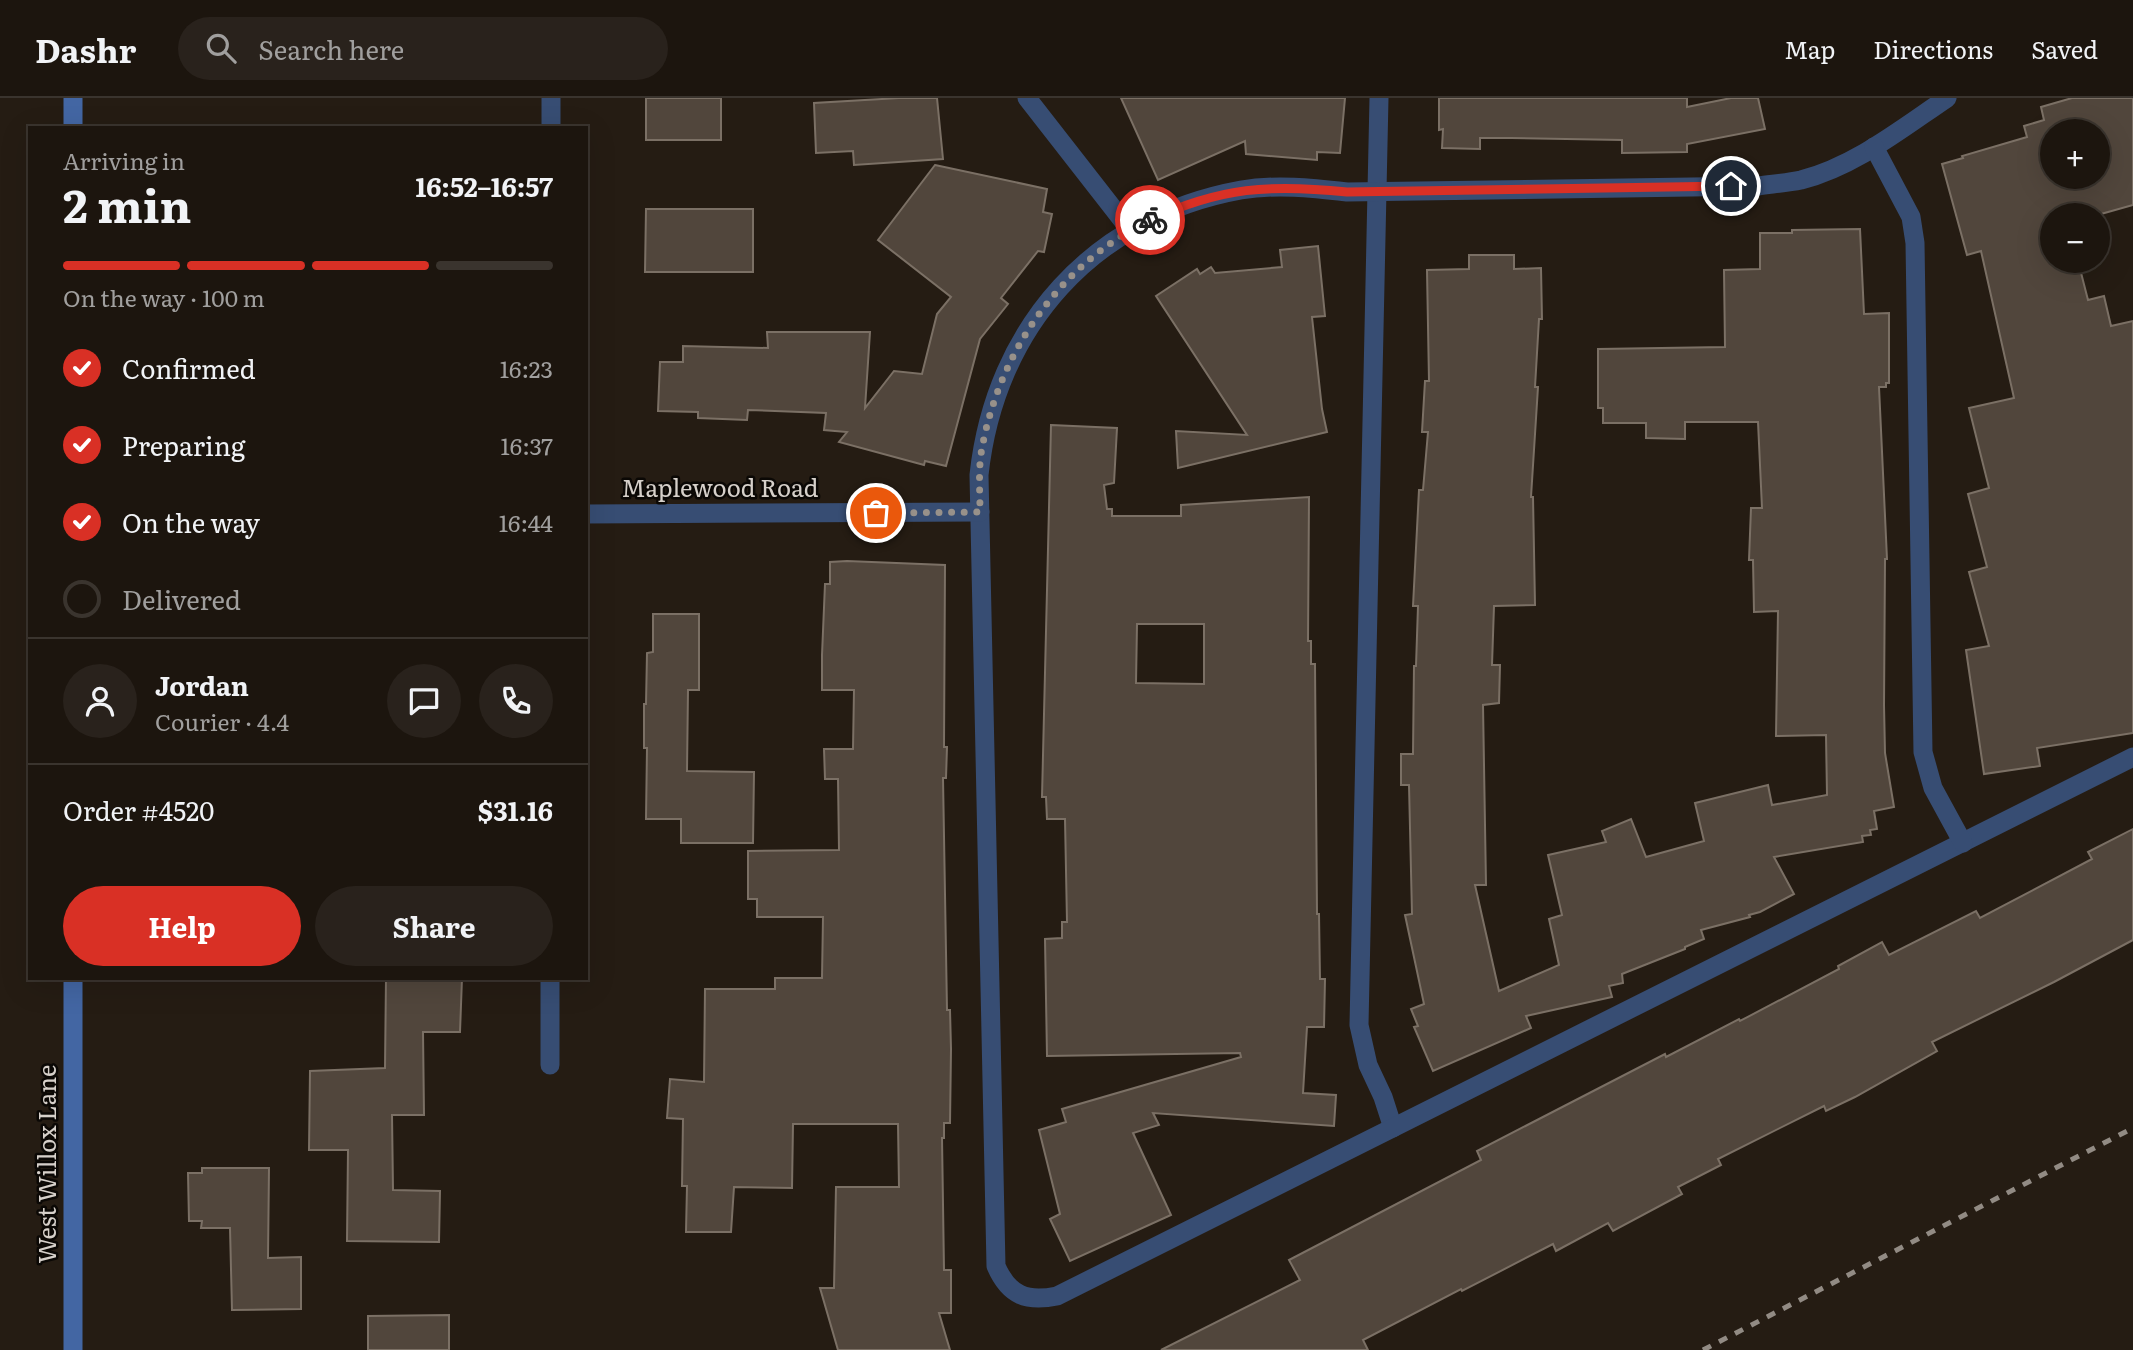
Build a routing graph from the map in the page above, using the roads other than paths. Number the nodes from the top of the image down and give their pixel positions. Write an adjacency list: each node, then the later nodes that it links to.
1 (73, 98): 6 (main road)
2 (551, 98): 7 (street)
3 (1027, 98): 10 (street)
4 (1379, 98): 9 (street)
5 (1947, 98): 8 (street)
6 (73, 126)
7 (551, 126)
8 (1874, 147): 9 (street); 14 (street)
9 (1377, 191): 10 (street); 18 (street)
10 (1130, 230): 11 (street)
11 (980, 512): 12 (street, Maplewood Road); 18 (street)
12 (588, 514)
13 (2133, 757): 14 (street)
14 (1962, 843): 18 (street)
15 (73, 980): 19 (main road, West Willox Lane)
16 (550, 980): 17 (street)
17 (550, 1065)
18 (1393, 1128)
19 (73, 1350)

